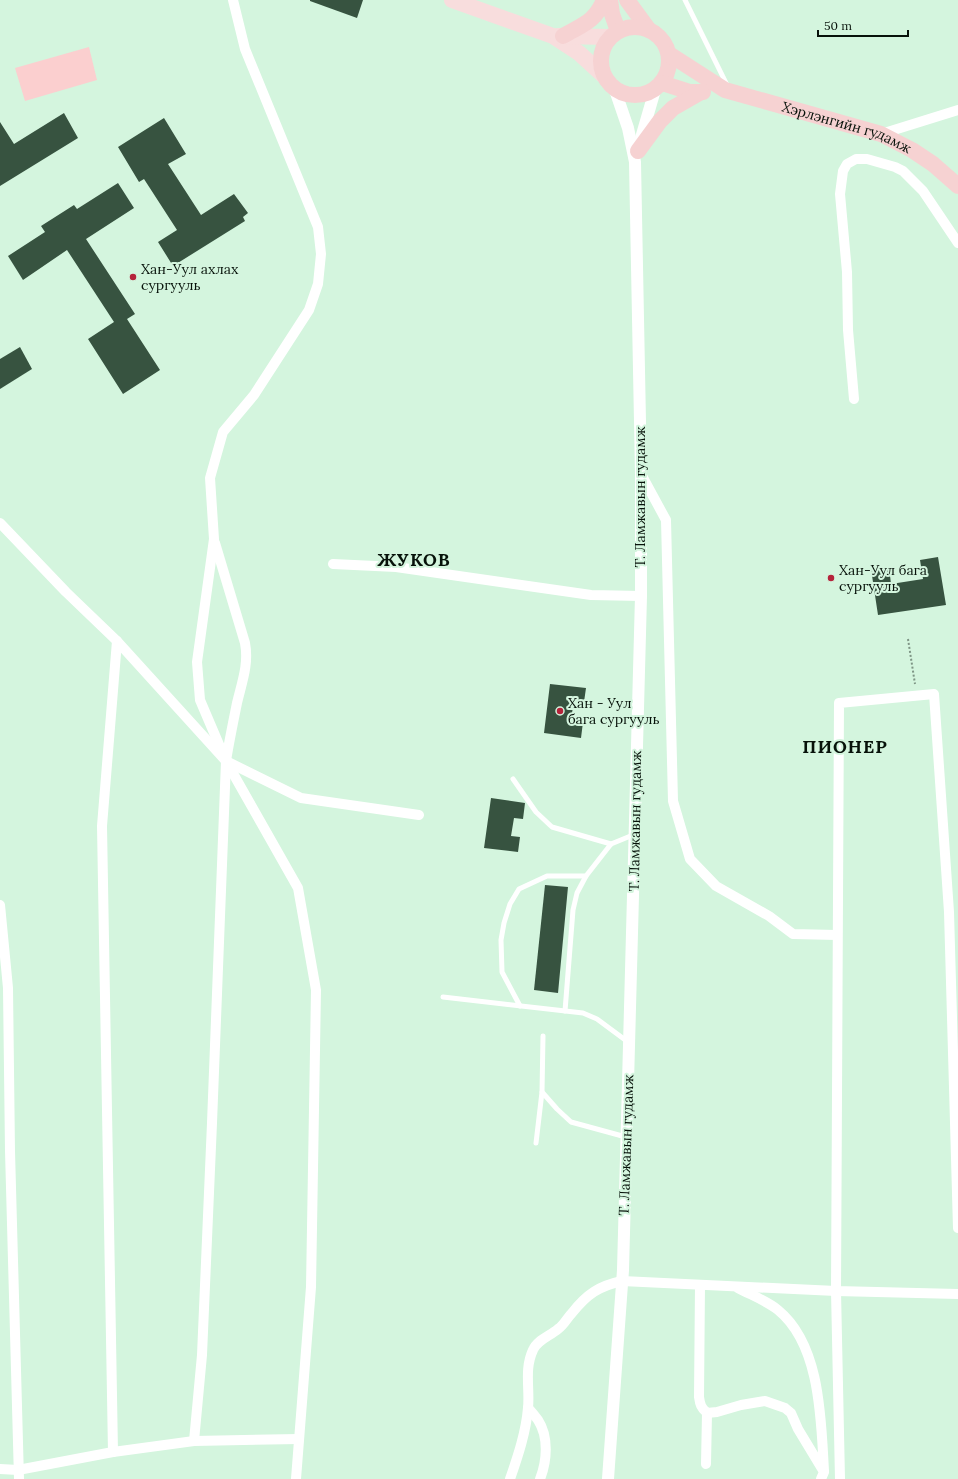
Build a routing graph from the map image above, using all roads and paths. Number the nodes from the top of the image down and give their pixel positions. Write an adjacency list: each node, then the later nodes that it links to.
1 (233, 0): 24 (street)
2 (452, 0): 9 (main road)
3 (604, 0): 9 (highway)
4 (610, 0): 8 (highway)
5 (627, 0): 7 (highway)
6 (685, 0): 14 (lane)
7 (650, 30): 8 (highway); 10 (highway)
8 (614, 34): 9 (main road); 11 (highway)
9 (558, 36): 11 (main road)
10 (669, 54): 12 (highway); 14 (highway, Хэрлэнгийн гудамж)
11 (603, 74): 13 (highway)
12 (659, 86): 13 (highway); 15 (highway, Хэрлэнгийн гудамж); 18 (street, Т. Ламжавын гудамж)
13 (615, 90): 18 (street, Т. Ламжавын гудамж)
14 (728, 91): 15 (highway, Хэрлэнгийн гудамж); 17 (highway, Хэрлэнгийн гудамж)
15 (701, 92): 18 (highway)
16 (958, 110): 17 (street)
17 (881, 134): 19 (highway, Хэрлэнгийн гудамж)
18 (636, 156): 22 (street, Т. Ламжавын гудамж)
19 (958, 186)
20 (958, 243): 21 (street)
21 (854, 399)
22 (641, 474): 26 (street, Т. Ламжавын гудамж); 37 (street)
23 (0, 523): 28 (street)
24 (214, 538): 30 (street); 30 (street)
25 (333, 564): 26 (street)
26 (641, 596): 33 (street, Т. Ламжавын гудамж)
27 (908, 639): 29 (path)
28 (117, 641): 30 (street); 56 (street)
29 (916, 696): 37 (street); 46 (street)
30 (226, 761): 32 (street); 54 (street); 55 (street)
31 (513, 779): 34 (lane)
32 (419, 815)
33 (634, 834): 34 (lane); 42 (street, Т. Ламжавын гудамж)
34 (611, 844): 35 (lane)
35 (586, 876): 39 (lane); 40 (lane)
36 (0, 905): 59 (street)
37 (838, 935): 50 (street)
38 (443, 997): 39 (lane)
39 (520, 1006): 40 (lane)
40 (565, 1011): 42 (lane)
41 (543, 1036): 43 (lane)
42 (629, 1043): 44 (street, Т. Ламжавын гудамж)
43 (542, 1092): 44 (lane); 45 (lane)
44 (627, 1138): 47 (street, Т. Ламжавын гудамж)
45 (536, 1143)
46 (958, 1228)
47 (622, 1281): 48 (street); 52 (street); 64 (street, Т. Ламжавын гудамж)
48 (700, 1285): 49 (street); 53 (street)
49 (736, 1286): 50 (street); 60 (street)
50 (836, 1291): 51 (street); 65 (street)
51 (958, 1294)
52 (528, 1408): 62 (street); 63 (street)
53 (707, 1413): 57 (street); 60 (street)
54 (299, 1439): 55 (street); 61 (street)
55 (194, 1441): 56 (street)
56 (113, 1452): 59 (street)
57 (706, 1464)
58 (0, 1469): 59 (street)
59 (18, 1474)
60 (823, 1477)
61 (296, 1479)
62 (510, 1479)
63 (540, 1479)
64 (608, 1479)
65 (840, 1479)

